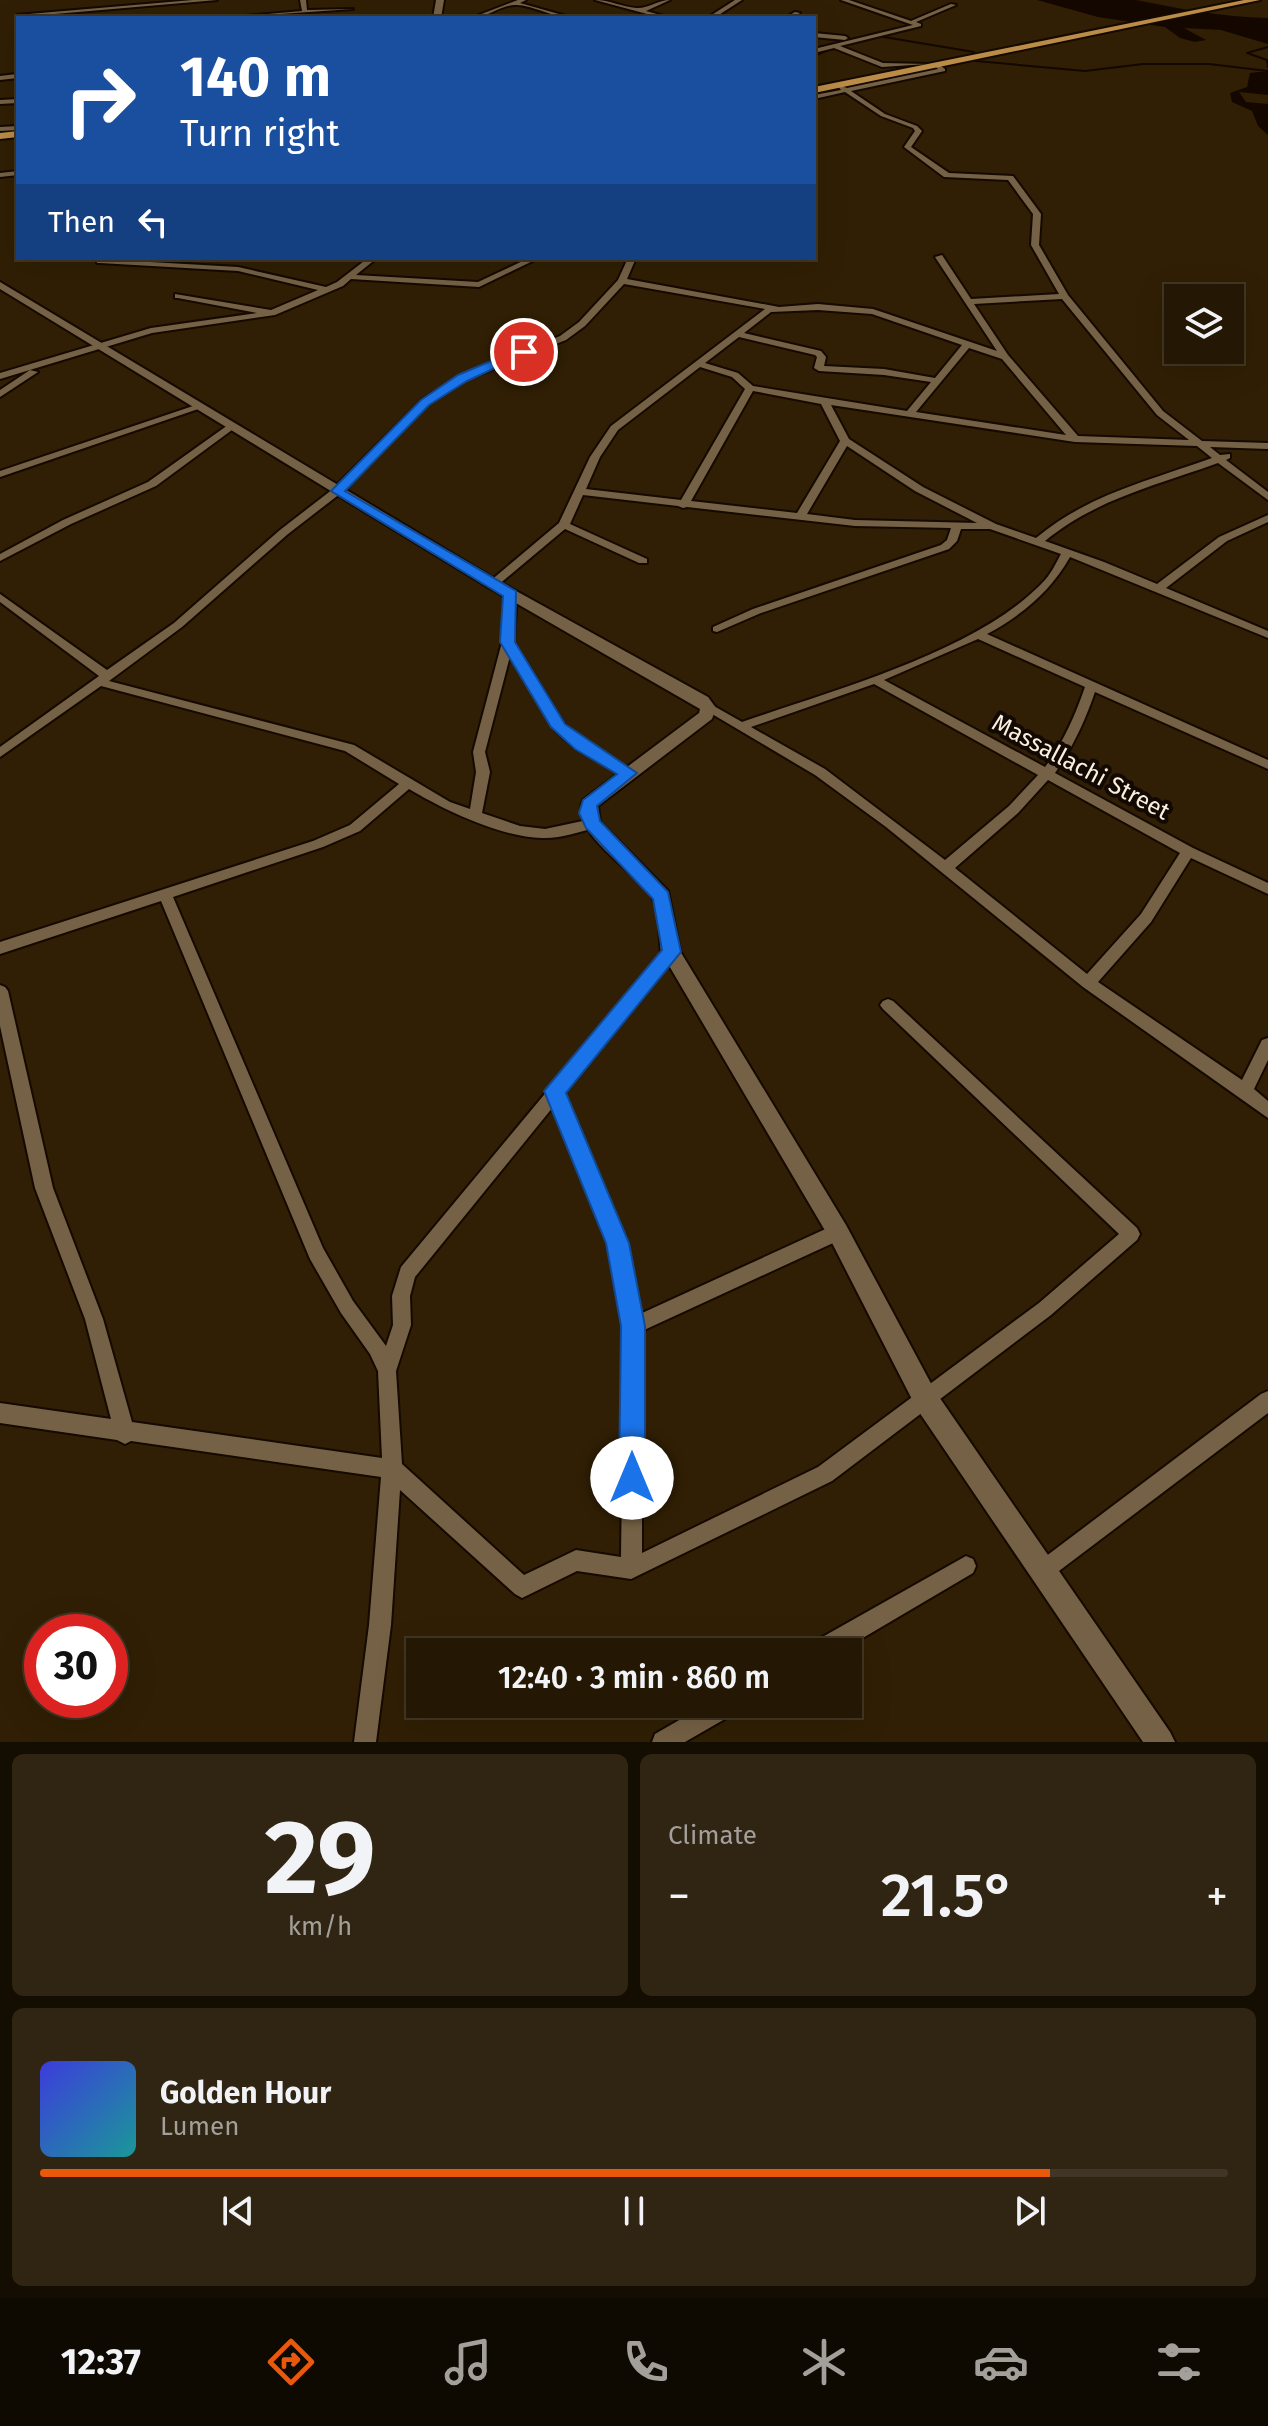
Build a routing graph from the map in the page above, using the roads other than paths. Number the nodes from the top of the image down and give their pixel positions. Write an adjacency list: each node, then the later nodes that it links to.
1 (18, 0): 18 (street)
2 (214, 0): 18 (street)
3 (303, 0): 16 (street)
4 (355, 0): 14 (street)
5 (524, 0): 12 (street)
6 (598, 0): 15 (street)
7 (667, 0): 15 (street)
8 (739, 0): 24 (street)
9 (844, 0): 26 (street)
10 (1245, 0): 27 (main road)
11 (1256, 0): 27 (main road)
12 (515, 3): 21 (street); 22 (street)
13 (953, 5): 26 (street)
14 (350, 9): 16 (street); 20 (street)
15 (640, 11): 23 (street)
16 (305, 12): 19 (street)
17 (797, 13): 25 (street)
18 (20, 16)
19 (251, 16)
20 (349, 16)
21 (479, 16)
22 (563, 16)
23 (654, 16)
24 (713, 16)
25 (792, 16)
26 (914, 21): 29 (street)
27 (1103, 30): 32 (main road); 35 (main road)
28 (816, 35): 29 (street)
29 (857, 39): 30 (street)
30 (832, 45): 31 (street); 32 (street)
31 (816, 50)
32 (924, 64): 33 (main road)
33 (816, 88)
34 (816, 88): 35 (main road)
35 (842, 88): 36 (street); 47 (street)
36 (816, 96)
37 (939, 257): 48 (street)
38 (371, 260): 42 (street)
39 (531, 260): 42 (street)
40 (631, 260): 43 (street)
41 (100, 261): 45 (street)
42 (350, 277): 45 (street)
43 (622, 281): 49 (street); 72 (street)
44 (0, 285): 53 (street)
45 (327, 290): 50 (street)
46 (178, 296): 50 (street)
47 (1064, 296): 48 (street); 67 (street)
48 (971, 302): 54 (street)
49 (781, 309): 51 (street); 52 (street)
50 (272, 313): 53 (street)
51 (738, 334): 55 (street); 58 (street)
52 (968, 344): 54 (street); 58 (street)
53 (102, 347): 56 (street); 62 (street)
54 (1005, 357): 65 (street)
55 (699, 364): 59 (street); 73 (street)
56 (40, 367): 57 (street); 60 (street)
57 (0, 376)
58 (939, 381): 63 (street)
59 (750, 388): 61 (street); 75 (street)
60 (0, 394)
61 (825, 402): 63 (street); 66 (street)
62 (199, 407): 64 (street); 71 (street)
63 (911, 412): 65 (street)
64 (231, 427): 72 (street); 83 (street)
65 (1075, 439): 67 (street)
66 (845, 441): 76 (street); 80 (street)
67 (1204, 444): 68 (street); 70 (street)
68 (1249, 446): 69 (street); 70 (street)
69 (1268, 446)
70 (1221, 458): 74 (street); 81 (street)
71 (0, 474)
72 (337, 491): 86 (street); 92 (street)
73 (579, 491): 75 (street); 78 (street)
74 (1268, 497)
75 (683, 505): 76 (street)
76 (800, 517): 79 (street)
77 (1268, 518): 85 (street)
78 (564, 525): 84 (street); 86 (street)
79 (957, 525): 80 (street); 88 (street)
80 (992, 526): 81 (street)
81 (1037, 542): 82 (street)
82 (1068, 552): 85 (street); 89 (street)
83 (0, 558)
84 (643, 561)
85 (1159, 588): 90 (street)
86 (502, 589): 91 (street); 95 (street)
87 (0, 597): 92 (street)
88 (717, 629)
89 (977, 634): 93 (street); 94 (street)
90 (1268, 635)
91 (508, 642): 99 (street); 102 (street)
92 (103, 679): 97 (street); 101 (street)
93 (875, 680): 96 (street); 100 (street, Massallachi Street)
94 (1091, 686): 98 (street); 100 (street)
95 (708, 708): 96 (street); 99 (street)
96 (740, 727): 105 (street)
97 (0, 753)
98 (1268, 765)
99 (629, 773): 103 (street)
100 (1049, 775): 104 (street, Massallachi Street); 105 (street)
101 (408, 783): 102 (street); 107 (street)
102 (475, 816): 103 (street)
103 (592, 824): 109 (street)
104 (1188, 851): 106 (street, Massallachi Street); 110 (street)
105 (944, 869): 110 (street)
106 (1268, 889)
107 (165, 894): 108 (street); 119 (street)
108 (0, 948)
109 (671, 952): 114 (street); 117 (street)
110 (1088, 983): 115 (street)
111 (0, 991): 123 (street)
112 (888, 1005): 120 (street)
113 (1268, 1044): 115 (street)
114 (555, 1091): 118 (street); 119 (street)
115 (1245, 1091): 116 (street)
116 (1268, 1111)
117 (838, 1232): 118 (street); 120 (street)
118 (633, 1326): 126 (street)
119 (387, 1371): 124 (street)
120 (926, 1399): 126 (street); 127 (street)
121 (1268, 1401): 127 (street)
122 (0, 1413): 123 (street)
123 (125, 1434): 124 (street)
124 (392, 1469): 126 (street); 130 (street)
125 (966, 1566): 128 (street)
126 (631, 1569)
127 (1044, 1570): 132 (street)
128 (842, 1638)
129 (705, 1718): 131 (street)
130 (365, 1742)
131 (663, 1742)
132 (1160, 1742)

